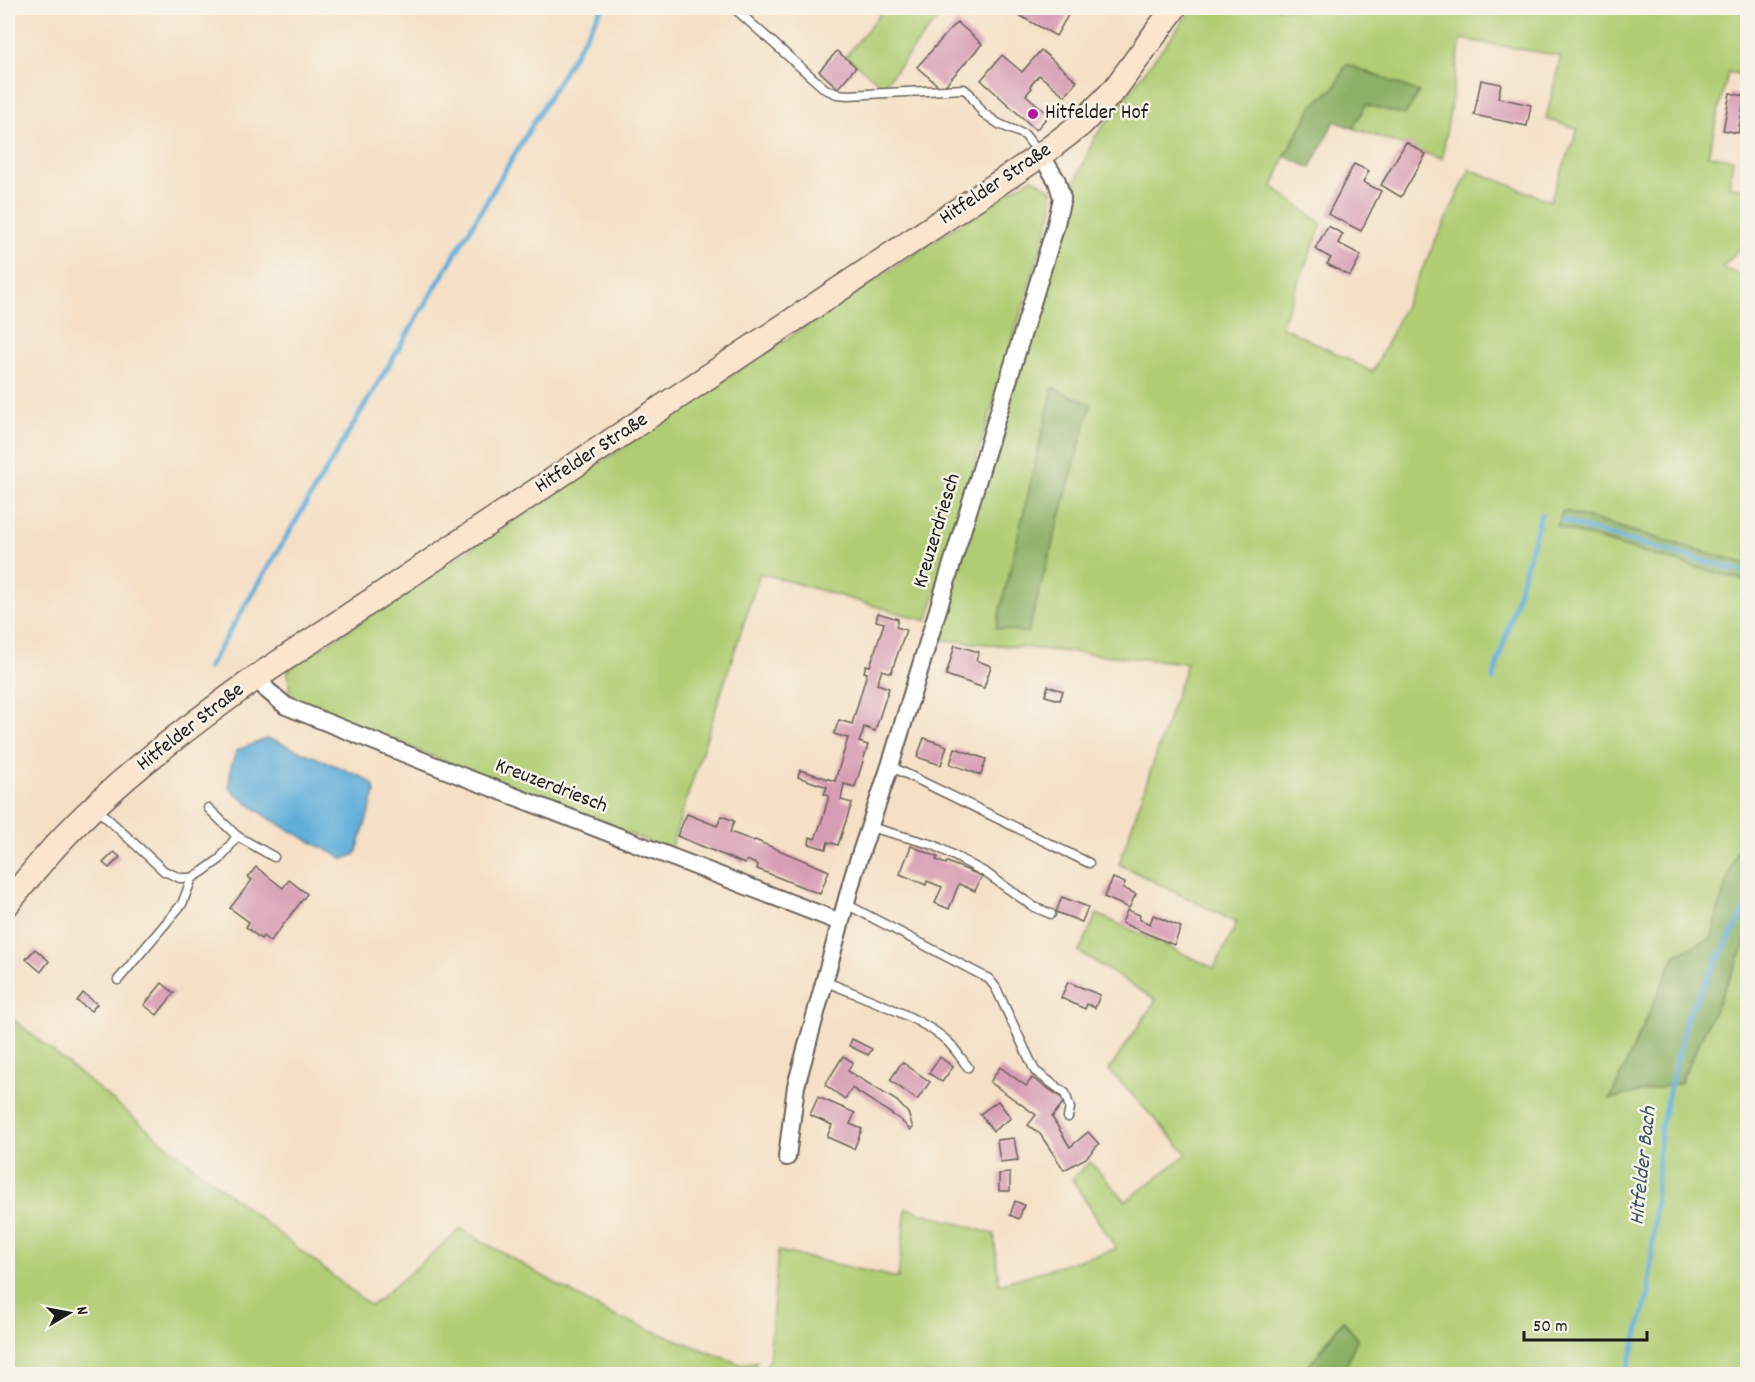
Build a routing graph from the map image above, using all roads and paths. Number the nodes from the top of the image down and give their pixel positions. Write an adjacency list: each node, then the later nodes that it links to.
1 (734, 8): 3 (lane)
2 (1174, 8): 3 (main road, Hitfelder Straße)
3 (1041, 155): 4 (main road, Hitfelder Straße); 5 (street, Kreuzerdriesch)
4 (257, 677): 6 (main road, Hitfelder Straße); 16 (street, Kreuzerdriesch)
5 (890, 766): 8 (street, Kreuzerdriesch); 11 (lane)
6 (95, 807): 12 (lane); 13 (main road, Hitfelder Straße)
7 (208, 808): 9 (lane)
8 (870, 827): 14 (street, Kreuzerdriesch); 15 (lane)
9 (237, 836): 10 (lane); 12 (lane)
10 (274, 857)
11 (1089, 863)
12 (192, 878): 17 (lane)
13 (8, 903)
14 (846, 904): 16 (street, Kreuzerdriesch); 20 (lane)
15 (1051, 914)
16 (840, 922): 18 (street, Kreuzerdriesch)
17 (118, 980)
18 (824, 981): 19 (lane); 21 (street, Kreuzerdriesch)
19 (968, 1067)
20 (1068, 1117)
21 (787, 1157)

